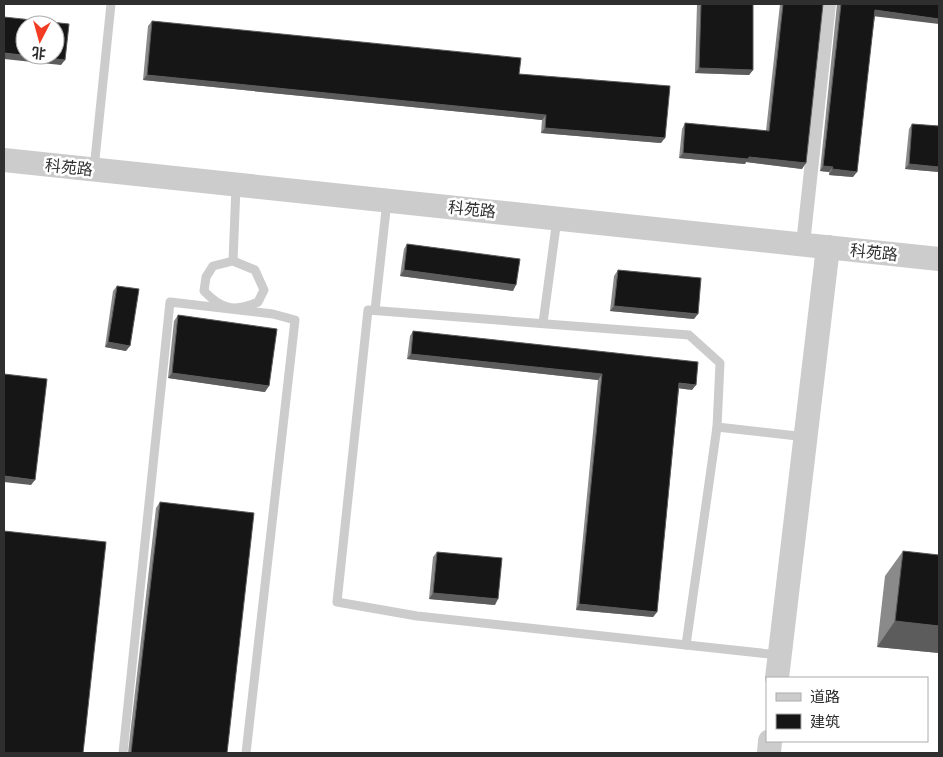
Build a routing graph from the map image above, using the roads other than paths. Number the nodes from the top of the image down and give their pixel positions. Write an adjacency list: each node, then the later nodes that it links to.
1 (111, 4): 4 (lane)
2 (829, 4): 8 (street)
3 (4, 160): 4 (street, 科苑路)
4 (94, 170): 5 (street, 科苑路)
5 (236, 184): 6 (street, 科苑路); 11 (lane)
6 (387, 200): 7 (street, 科苑路); 13 (lane)
7 (557, 218): 8 (street, 科苑路); 14 (lane)
8 (803, 244): 9 (street, 科苑路)
9 (828, 247): 10 (street, 科苑路); 16 (street)
10 (939, 259)
11 (233, 261): 12 (lane); 12 (lane)
12 (240, 310): 19 (lane); 20 (lane)
13 (375, 310): 14 (lane); 17 (lane)
14 (543, 323): 15 (lane)
15 (717, 428): 16 (lane); 17 (lane)
16 (806, 437): 18 (street)
17 (686, 645): 18 (lane)
18 (779, 667)
19 (124, 753)
20 (246, 753)

